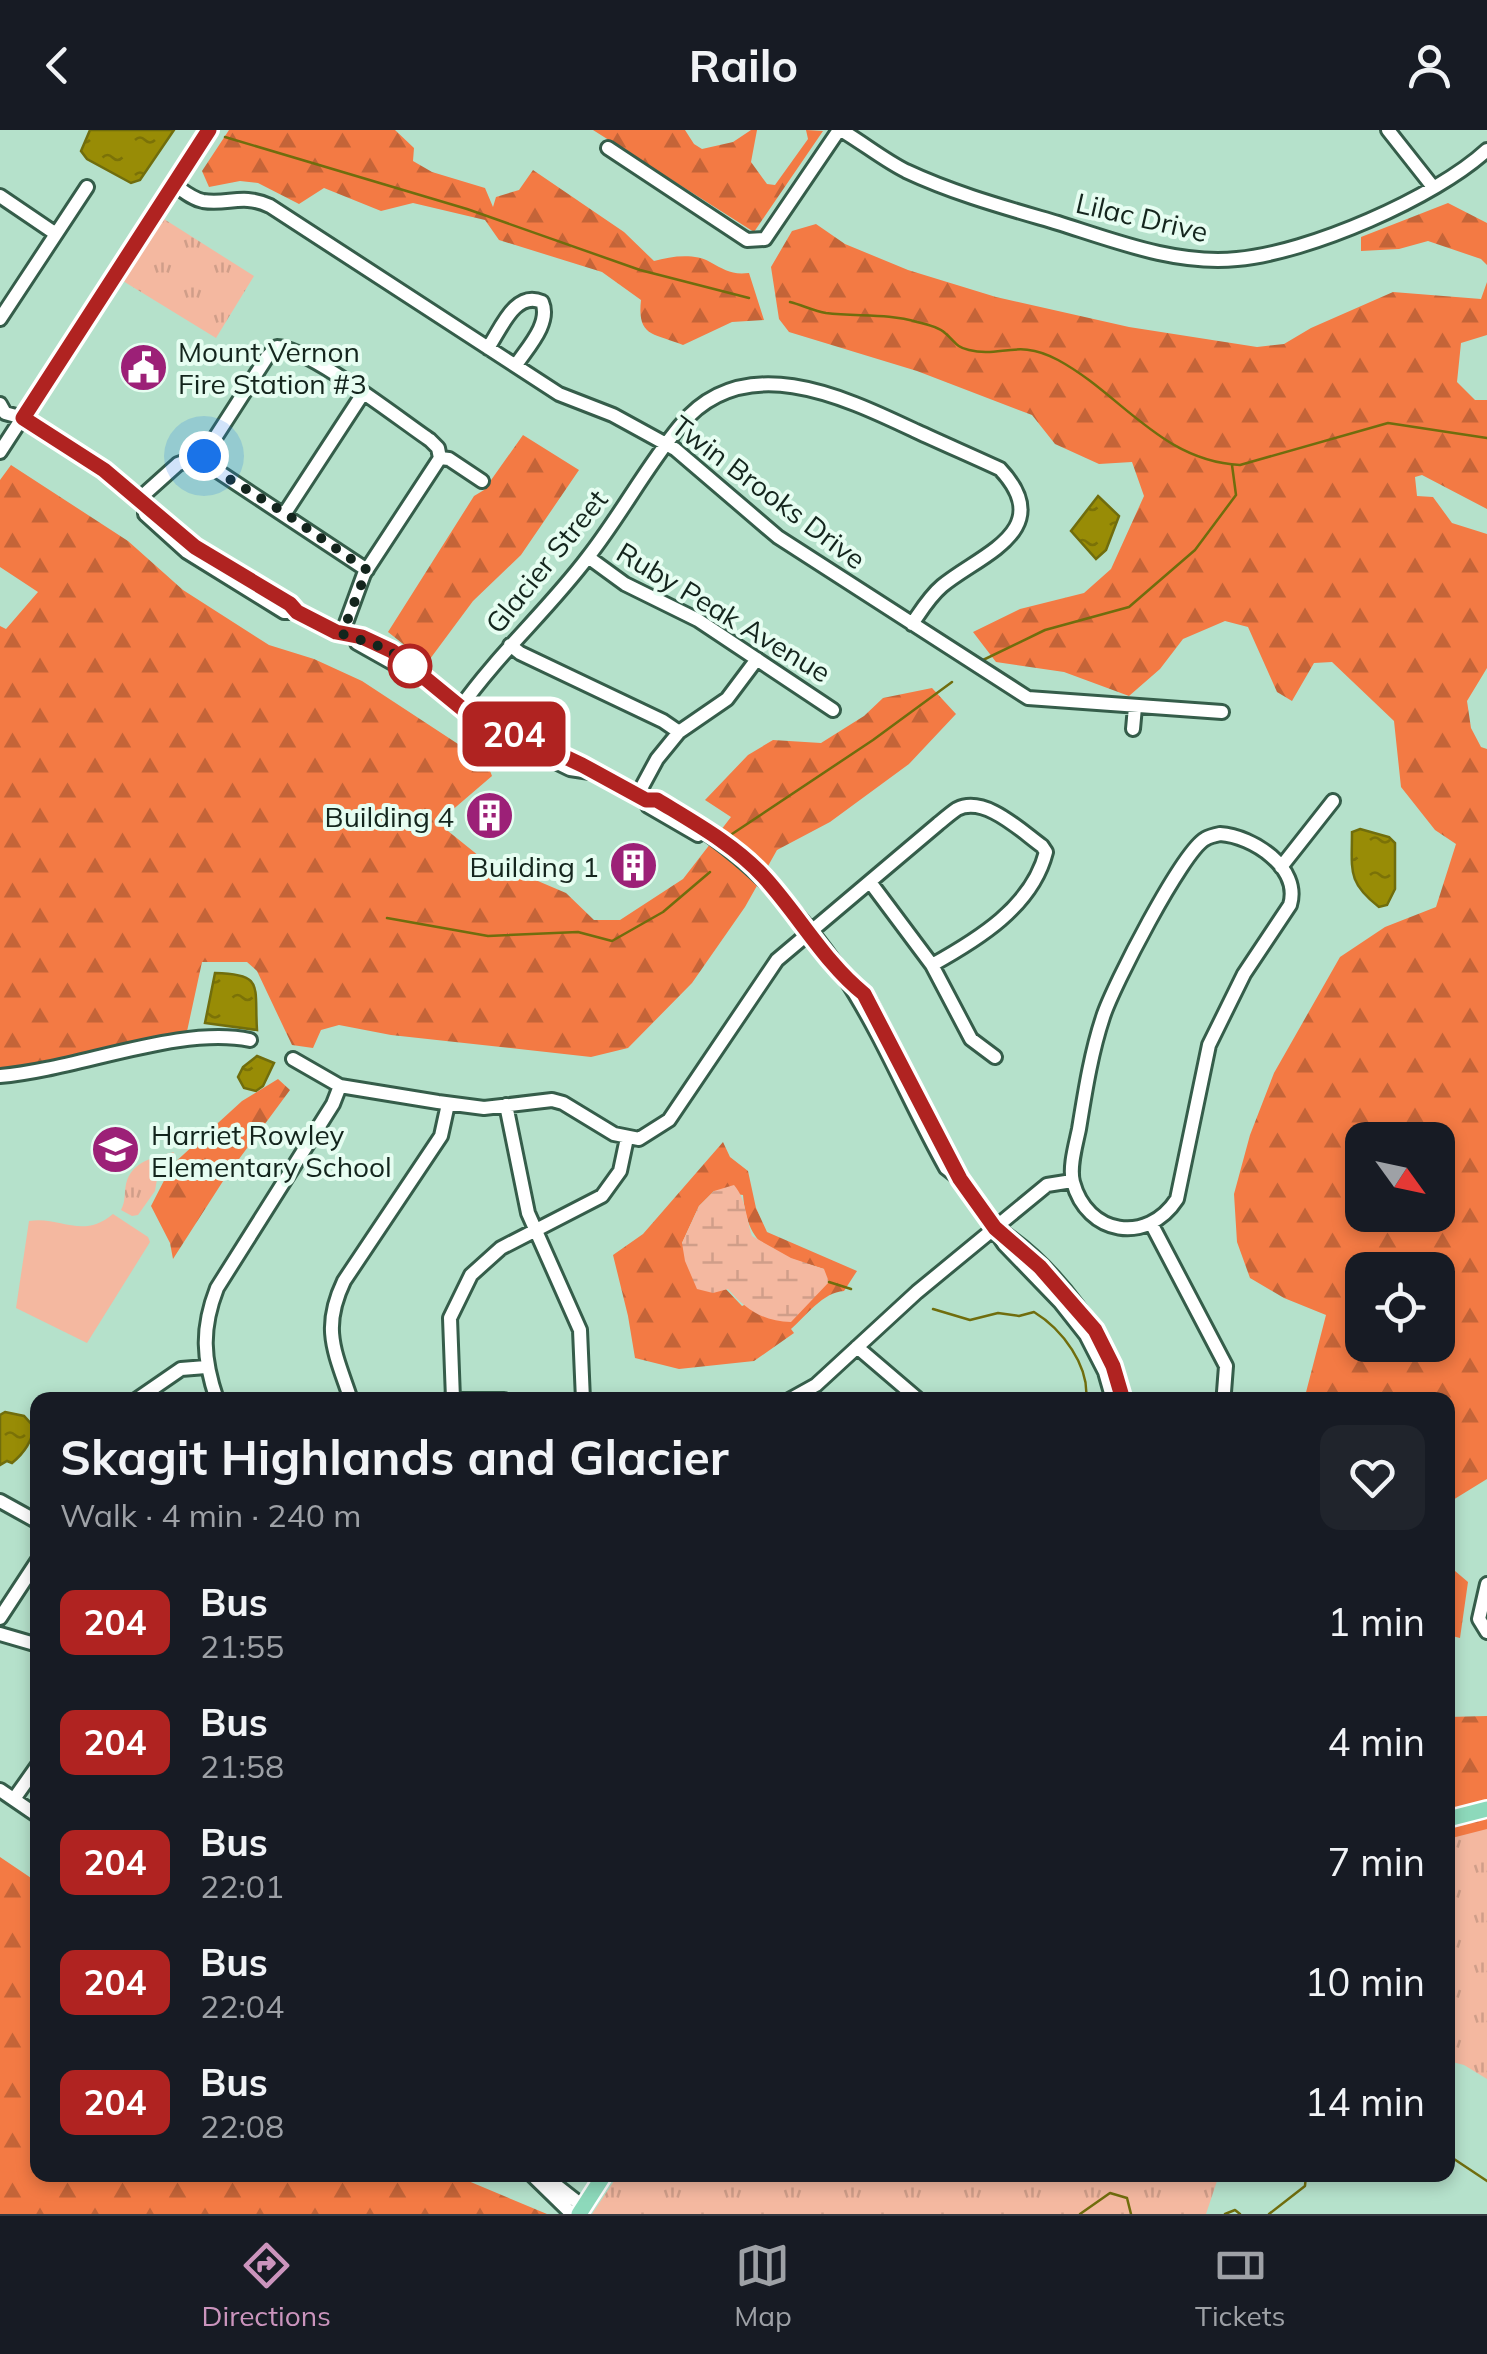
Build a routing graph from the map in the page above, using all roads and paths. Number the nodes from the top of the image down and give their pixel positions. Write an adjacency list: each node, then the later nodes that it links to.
1 (209, 130): 6 (street)
2 (840, 130): 4 (street); 8 (street, Lilac Drive)
3 (1388, 130): 8 (street)
4 (608, 148)
5 (1487, 150): 8 (street, Lilac Drive)
6 (173, 184): 12 (street, Twin Brooks Drive); 16 (street)
7 (87, 187): 10 (street)
8 (1433, 187)
9 (0, 196): 10 (street)
10 (56, 234): 11 (street)
11 (0, 318)
12 (488, 348): 13 (street, Twin Brooks Drive); 13 (street)
13 (516, 365): 17 (street, Twin Brooks Drive)
14 (362, 395): 19 (street); 20 (street); 23 (street)
15 (0, 401): 16 (street)
16 (23, 418): 18 (street); 22 (street)
17 (668, 444): 24 (street, Glacier Street); 26 (street, Twin Brooks Drive); 26 (street, Glacier Street)
18 (0, 452)
19 (204, 456): 22 (street); 23 (street)
20 (440, 458): 21 (street); 25 (street)
21 (482, 481)
22 (142, 502): 27 (street)
23 (285, 513): 25 (street)
24 (588, 557): 28 (street, Glacier Street); 29 (street, Ruby Peak Avenue)
25 (367, 570): 27 (street)
26 (912, 624): 30 (street, Twin Brooks Drive)
27 (347, 635): 32 (street)
28 (510, 645): 32 (street, Glacier Street); 35 (street)
29 (758, 659): 31 (street, Ruby Peak Avenue); 35 (street)
30 (1135, 707): 33 (street, Twin Brooks Drive); 34 (street)
31 (833, 710)
32 (465, 711): 36 (street)
33 (1222, 712)
34 (1132, 729)
35 (679, 732): 36 (street)
36 (642, 798): 40 (street)
37 (1333, 801): 38 (street)
38 (1281, 866): 50 (street); 51 (street)
39 (870, 882): 40 (street); 41 (street); 41 (street)
40 (811, 932): 49 (street); 52 (street)
41 (932, 966): 43 (street)
42 (250, 1040): 45 (street)
43 (995, 1057)
44 (293, 1058): 46 (street)
45 (0, 1076)
46 (340, 1086): 47 (street); 55 (street)
47 (448, 1104): 48 (street); 58 (street)
48 (506, 1105): 49 (street); 53 (street)
49 (627, 1138): 53 (street)
50 (1072, 1181): 51 (street); 52 (street)
51 (1152, 1225): 65 (street)
52 (995, 1228): 54 (street); 63 (street); 64 (street)
53 (537, 1232): 59 (street); 60 (street)
54 (857, 1348): 61 (street); 62 (street)
55 (206, 1366): 56 (street); 57 (street)
56 (148, 1392)
57 (214, 1392)
58 (348, 1392)
59 (450, 1392)
60 (583, 1392)
61 (805, 1392)
62 (910, 1392)
63 (1110, 1392)
64 (1120, 1392)
65 (1224, 1392)
66 (0, 1501): 67 (street)
67 (30, 1518)
68 (30, 1572): 70 (street)
69 (1487, 1584): 71 (street)
70 (0, 1618)
71 (1487, 1632)
72 (0, 1634): 73 (street)
73 (30, 1643)
74 (30, 1776): 76 (street)
75 (0, 1790): 76 (street)
76 (14, 1799): 78 (street)
77 (1487, 1809): 79 (main road)
78 (30, 1810)
79 (1455, 1817)
80 (541, 2182): 83 (street)
81 (550, 2182): 83 (street)
82 (599, 2182): 83 (main road)
83 (578, 2212)

